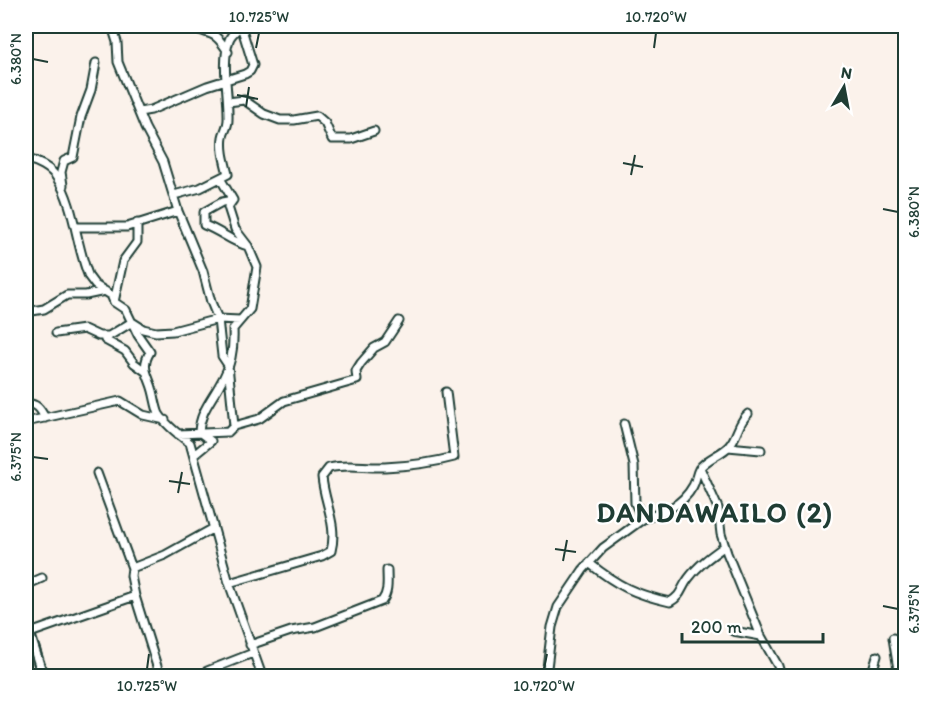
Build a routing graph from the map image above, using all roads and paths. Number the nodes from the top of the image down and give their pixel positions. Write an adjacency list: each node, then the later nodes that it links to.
1 (112, 26): 8 (street)
2 (190, 26): 4 (street)
3 (241, 26): 4 (street); 6 (street)
4 (228, 52): 6 (street)
5 (96, 63): 12 (street)
6 (226, 80): 7 (street); 8 (street)
7 (228, 102): 9 (street); 11 (street)
8 (139, 112): 13 (street)
9 (374, 131)
10 (26, 159): 12 (street)
11 (220, 178): 13 (street); 14 (street)
12 (64, 194): 17 (street)
13 (174, 195): 15 (street)
14 (233, 200): 18 (street); 18 (street)
15 (178, 211): 16 (street); 22 (street)
16 (137, 223): 17 (street); 20 (street)
17 (75, 227): 19 (street)
18 (248, 246): 23 (street)
19 (105, 291): 20 (street); 21 (street)
20 (114, 302): 25 (street)
21 (26, 312)
22 (218, 319): 23 (street); 25 (street); 28 (street)
23 (240, 320): 28 (street)
24 (399, 321): 37 (street)
25 (132, 322): 27 (street); 29 (street)
26 (56, 333): 27 (street)
27 (104, 336): 29 (street)
28 (228, 365): 37 (street); 38 (street)
29 (145, 371): 34 (street)
30 (446, 392): 52 (street)
31 (26, 403): 33 (street)
32 (748, 414): 40 (street)
33 (45, 418): 34 (street); 35 (street)
34 (165, 420): 39 (street)
35 (26, 422)
36 (624, 424): 45 (street)
37 (234, 426): 38 (street)
38 (199, 432): 39 (street); 42 (street)
39 (178, 434): 42 (street)
40 (728, 447): 41 (street); 43 (street)
41 (761, 450)
42 (194, 455): 46 (street)
43 (700, 468): 45 (street); 47 (street)
44 (97, 474): 49 (street)
45 (643, 519): 48 (street)
46 (212, 530): 49 (street); 52 (street)
47 (725, 546): 48 (street); 58 (street)
48 (589, 563): 67 (street)
49 (132, 568): 54 (street)
50 (387, 570): 60 (street)
51 (42, 578): 53 (street)
52 (229, 583): 60 (street)
53 (26, 585)
54 (135, 596): 57 (street); 64 (street)
55 (26, 623): 57 (main road)
56 (734, 631): 58 (street)
57 (30, 633): 63 (main road)
58 (761, 636): 68 (street)
59 (893, 638): 70 (street)
60 (250, 645): 61 (street)
61 (253, 653): 65 (street); 66 (street)
62 (876, 656): 69 (street)
63 (43, 676)
64 (160, 676)
65 (207, 676)
66 (262, 676)
67 (546, 676)
68 (780, 676)
69 (871, 676)
70 (899, 676)

